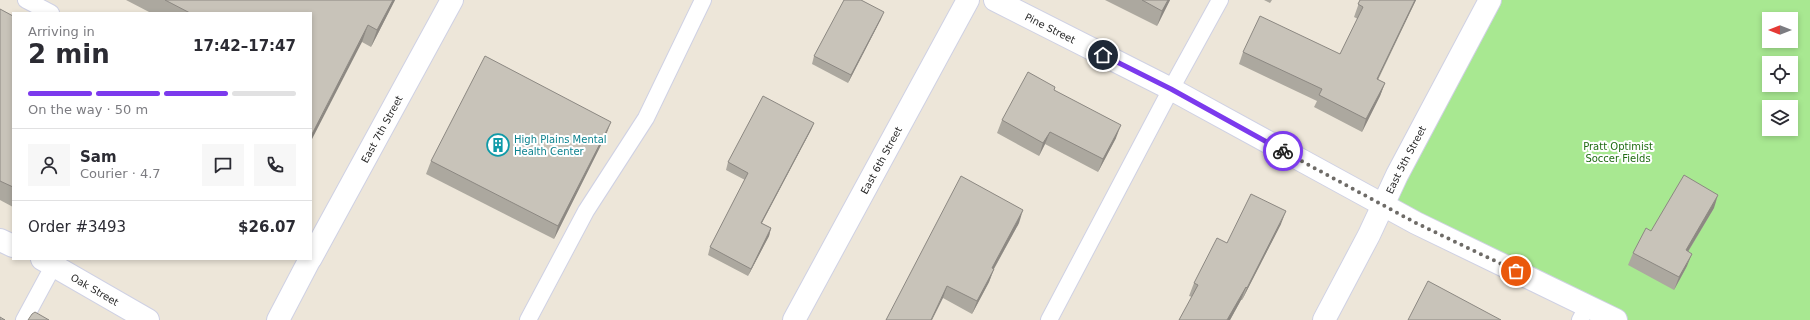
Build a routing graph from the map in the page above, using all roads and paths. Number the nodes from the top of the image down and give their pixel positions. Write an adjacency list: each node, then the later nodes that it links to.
1 (26, 0): 8 (lane)
2 (452, 0): 13 (street, East 7th Street)
3 (703, 0): 20 (lane)
4 (968, 0): 21 (street, East 6th Street)
5 (995, 0): 9 (street, Pine Street)
6 (1220, 0): 9 (lane)
7 (1490, 0): 10 (street, East 5th Street)
8 (49, 12)
9 (1171, 89): 10 (street, Pine Street); 22 (lane)
10 (1382, 205): 16 (street, Pine Street); 23 (street, East 5th Street)
11 (0, 240): 12 (street)
12 (12, 246)
13 (312, 256)
14 (310, 260): 19 (street, East 7th Street)
15 (51, 261): 17 (lane); 18 (street, Oak Street)
16 (1584, 312): 24 (street, Pine Street)
17 (24, 320)
18 (148, 320)
19 (278, 320)
20 (528, 320)
21 (794, 320)
22 (1049, 320)
23 (1324, 320)
24 (1616, 320)

